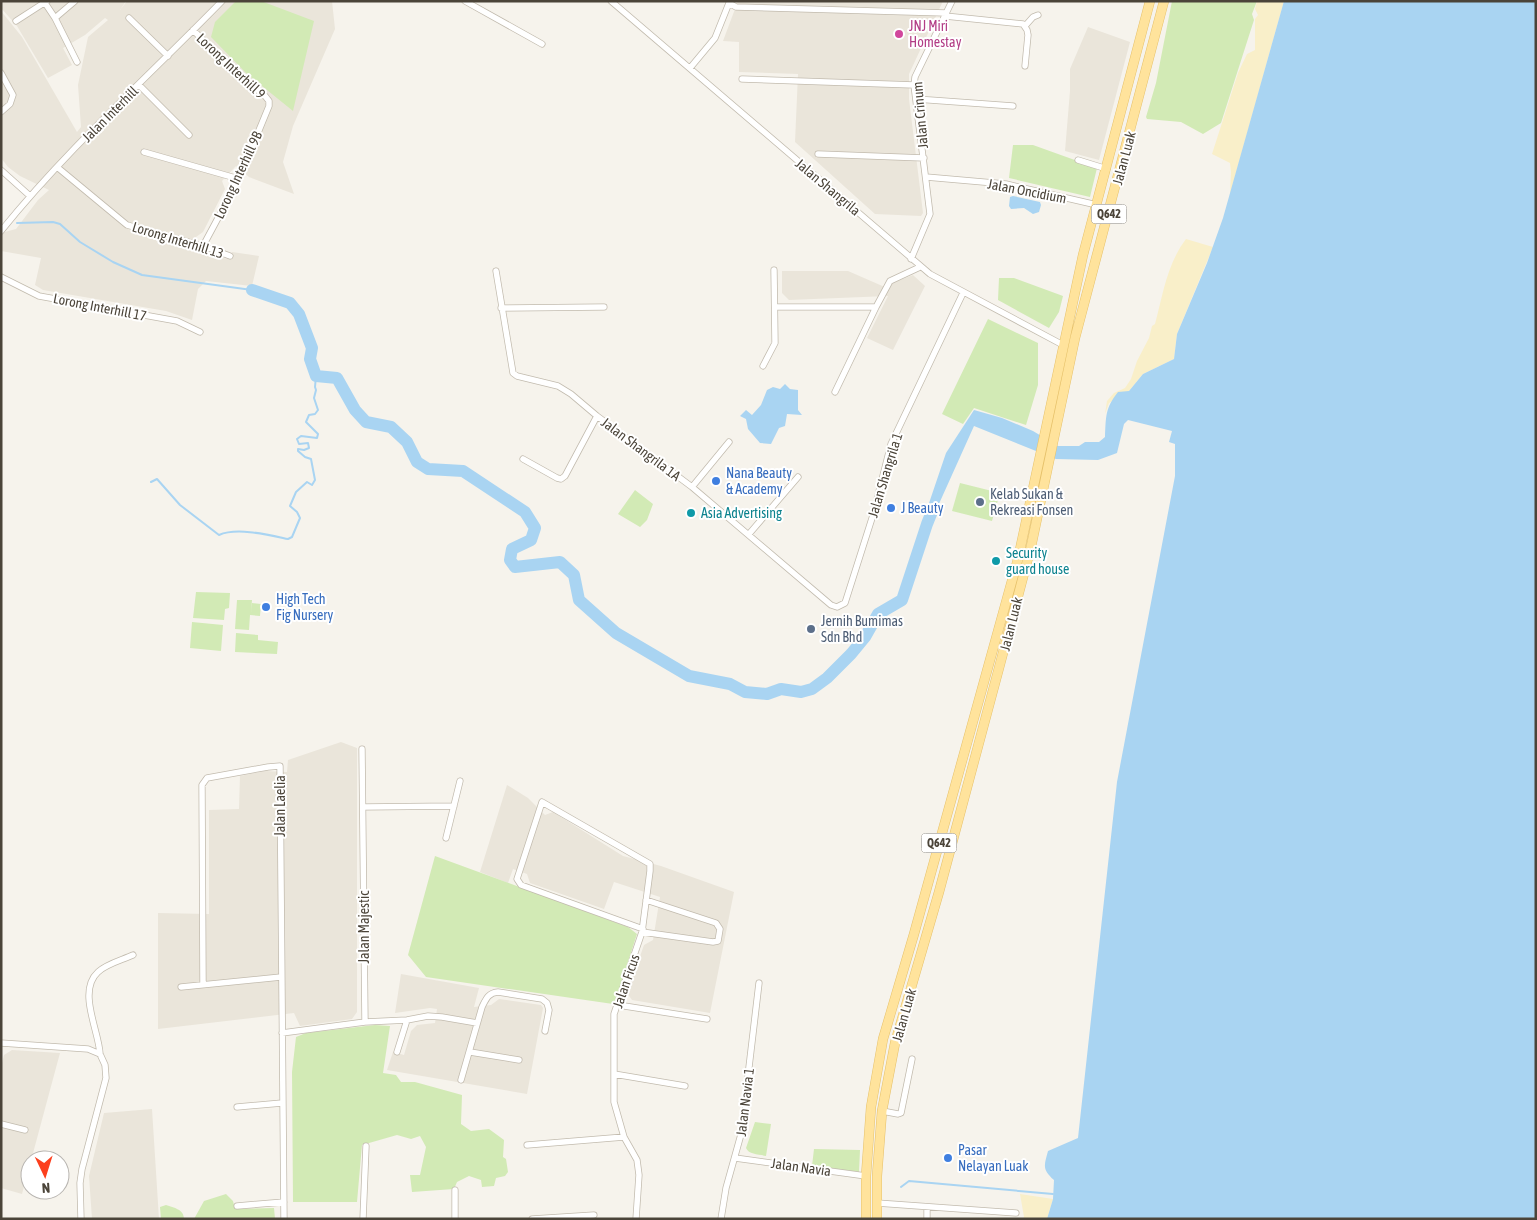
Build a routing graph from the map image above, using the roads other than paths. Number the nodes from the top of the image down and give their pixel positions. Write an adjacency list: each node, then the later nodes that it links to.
1 (75, 1): 12 (street)
2 (465, 1): 17 (street)
3 (611, 1): 21 (street, Jalan Shangrila)
4 (952, 1): 10 (street, Jalan Crinum)
5 (1150, 1): 36 (main road, Jalan Luak / Q642)
6 (1164, 1): 62 (main road, Jalan Luak / Q642)
7 (46, 2): 12 (street); 14 (street)
8 (221, 2): 16 (street, Jalan Interhill)
9 (729, 2): 10 (street); 21 (street)
10 (945, 14): 15 (street); 25 (street, Jalan Crinum)
11 (1038, 15): 15 (street)
12 (55, 18): 19 (street)
13 (129, 18): 18 (street)
14 (16, 21)
15 (1025, 26): 20 (street)
16 (193, 30): 18 (street, Jalan Interhill); 27 (street, Lorong Interhill 9)
17 (542, 44)
18 (168, 56): 24 (street, Jalan Interhill)
19 (77, 62)
20 (1025, 66)
21 (690, 68): 45 (street, Jalan Shangrila)
22 (1, 73): 29 (street)
23 (742, 78): 25 (street)
24 (139, 85): 30 (street); 35 (street, Jalan Interhill)
25 (914, 85): 26 (street, Jalan Crinum)
26 (916, 99): 28 (street); 33 (street, Jalan Crinum)
27 (269, 101): 39 (street, Lorong Interhill 9B)
28 (1012, 106)
29 (1, 112)
30 (189, 135)
31 (144, 152): 39 (street)
32 (818, 154): 33 (street)
33 (924, 158): 38 (street, Jalan Crinum)
34 (1078, 160): 36 (street)
35 (57, 167): 40 (street, Jalan Interhill); 43 (street, Lorong Interhill 13)
36 (1107, 169): 41 (main road, Jalan Luak / Q642)
37 (1, 170): 40 (street)
38 (926, 177): 41 (street, Jalan Oncidium); 45 (street, Jalan Crinum)
39 (239, 179): 43 (street, Lorong Interhill 9B)
40 (30, 196): 42 (street, Jalan Interhill)
41 (1097, 205): 56 (main road, Jalan Luak / Q642)
42 (1, 231)
43 (203, 246): 44 (street, Lorong Interhill 13)
44 (230, 256)
45 (911, 259): 46 (street, Jalan Shangrila)
46 (920, 267): 50 (street, Jalan Shangrila); 53 (street)
47 (774, 270): 52 (street)
48 (496, 271): 54 (street, Jalan Shangrila 1A)
49 (1, 277): 55 (street, Lorong Interhill 17)
50 (963, 293): 56 (street, Jalan Shangrila); 66 (street, Jalan Shangrila 1)
51 (604, 307): 54 (street)
52 (775, 307): 53 (street); 57 (street)
53 (876, 307): 58 (street)
54 (501, 308): 59 (street, Jalan Shangrila 1A)
55 (200, 332)
56 (1063, 345): 62 (main road, Jalan Luak / Q642)
57 (763, 366)
58 (836, 392)
59 (597, 416): 61 (street); 64 (street, Jalan Shangrila 1A)
60 (729, 442): 64 (street)
61 (523, 459)
62 (1042, 473): 72 (main road, Jalan Luak / Q642); 75 (main road, Jalan Luak / Q642)
63 (798, 476): 65 (street)
64 (692, 486): 65 (street, Jalan Shangrila 1A)
65 (749, 534): 66 (street, Jalan Shangrila 1A)
66 (840, 606)
67 (362, 749): 70 (street, Jalan Majestic)
68 (460, 781): 69 (street)
69 (454, 806): 70 (street); 71 (street)
70 (363, 807): 86 (street, Jalan Majestic)
71 (446, 838)
72 (939, 892): 75 (main road); 76 (main road, Jalan Luak / Q642)
73 (646, 900): 74 (street, Jalan Ficus); 74 (street); 74 (street, Jalan Ficus)
74 (642, 931): 83 (street, Jalan Ficus)
75 (914, 934): 82 (main road, Jalan Luak / Q642)
76 (923, 949): 82 (main road); 101 (main road, Jalan Luak / Q642)
77 (133, 955): 93 (street)
78 (281, 977): 80 (street); 80 (street, Jalan Laelia); 89 (street, Jalan Laelia)
79 (759, 983): 107 (street, Jalan Navia 1)
80 (203, 984): 81 (street)
81 (181, 987)
82 (896, 990): 108 (main road, Jalan Luak / Q642)
83 (618, 1005): 84 (street); 96 (street, Jalan Ficus)
84 (707, 1019)
85 (407, 1020): 86 (street); 87 (street); 91 (street)
86 (365, 1022): 89 (street)
87 (477, 1024): 88 (street); 92 (street)
88 (545, 1031)
89 (282, 1033): 99 (street, Jalan Laelia)
90 (1, 1043): 93 (street)
91 (398, 1052)
92 (470, 1052): 95 (street); 97 (street)
93 (100, 1054): 116 (street)
94 (912, 1058): 101 (street)
95 (519, 1060)
96 (614, 1074): 98 (street); 104 (street, Jalan Ficus)
97 (461, 1080)
98 (685, 1086)
99 (282, 1103): 100 (street); 110 (street, Jalan Laelia)
100 (237, 1107)
101 (882, 1112): 111 (main road, Jalan Luak / Q642)
102 (1, 1124): 103 (street)
103 (25, 1130)
104 (624, 1137): 105 (street); 121 (street, Jalan Ficus)
105 (527, 1145)
106 (366, 1146): 118 (street)
107 (735, 1158): 108 (street, Jalan Navia); 122 (street, Jalan Navia 1)
108 (866, 1176): 123 (main road, Jalan Luak / Q642)
109 (455, 1190): 119 (street)
110 (284, 1202): 112 (street); 117 (street, Jalan Laelia)
111 (877, 1203): 113 (street); 124 (main road, Jalan Luak / Q642)
112 (237, 1206)
113 (927, 1207): 114 (street); 125 (street)
114 (1016, 1213)
115 (594, 1215): 120 (street)
116 (81, 1219)
117 (284, 1219)
118 (363, 1219)
119 (455, 1219)
120 (532, 1219)
121 (636, 1219)
122 (721, 1219)
123 (866, 1219)
124 (877, 1219)
125 (927, 1219)

